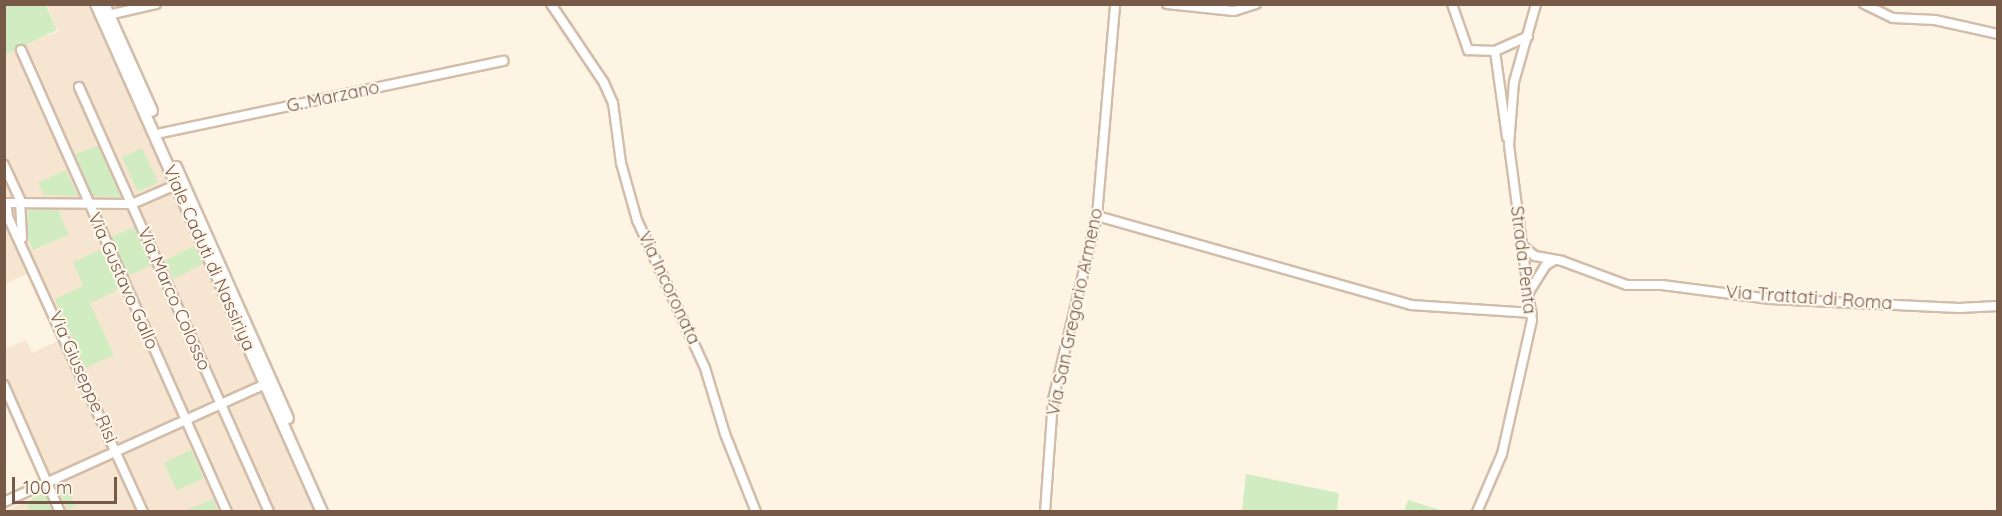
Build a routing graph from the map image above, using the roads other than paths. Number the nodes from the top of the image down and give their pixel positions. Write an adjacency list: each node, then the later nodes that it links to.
1 (96, 4): 20 (main road, Viale Caduti di Nassiriya)
2 (156, 4): 10 (street)
3 (551, 4): 44 (street, Via Incoronata)
4 (1115, 4): 24 (street, Via San Gregorio Armeno)
5 (1167, 4): 6 (street)
6 (1256, 4)
7 (1452, 4): 14 (street)
8 (1536, 4): 12 (street, Strada Penta)
9 (1864, 4): 11 (street)
10 (106, 10): 17 (main road, Viale Caduti di Nassiriya)
11 (1998, 34)
12 (1528, 36): 14 (street); 18 (street, Strada Penta)
13 (21, 50): 22 (street, Via Gustavo Gallo)
14 (1495, 51): 18 (street)
15 (504, 61): 17 (street, G. Marzano)
16 (79, 87): 23 (street, Via Marco Colosso)
17 (161, 133): 43 (main road, Viale Caduti di Nassiriya)
18 (1509, 145): 26 (street, Strada Penta)
19 (4, 165): 21 (street, Via Giuseppe Risi)
20 (176, 185): 23 (street); 31 (main road, Viale Caduti di Nassiriya)
21 (20, 200): 22 (street); 25 (street, Via Giuseppe Risi); 25 (street, Via Giuseppe Risi)
22 (87, 204): 23 (street); 34 (street, Via Gustavo Gallo)
23 (132, 204): 33 (street, Via Marco Colosso)
24 (1097, 216): 30 (street); 45 (street, Via San Gregorio Armeno)
25 (23, 243): 35 (street, Via Giuseppe Risi)
26 (1521, 245): 27 (street, Via Trattati di Roma); 28 (street, Strada Penta)
27 (1553, 261): 28 (street); 29 (street, Via Trattati di Roma)
28 (1529, 292): 30 (street, Strada Penta)
29 (1998, 306)
30 (1532, 313): 46 (street, Strada Penta)
31 (265, 384): 33 (street); 42 (main road, Viale Caduti di Nassiriya)
32 (4, 385): 36 (street)
33 (221, 404): 34 (street); 41 (street, Via Marco Colosso)
34 (186, 420): 35 (street); 40 (street, Via Gustavo Gallo)
35 (116, 452): 36 (street); 39 (street, Via Giuseppe Risi)
36 (47, 483): 37 (street); 38 (street)
37 (4, 502)
38 (60, 512)
39 (142, 512)
40 (227, 512)
41 (269, 512)
42 (322, 512)
43 (330, 512)
44 (756, 512)
45 (1045, 512)
46 (1477, 512)

